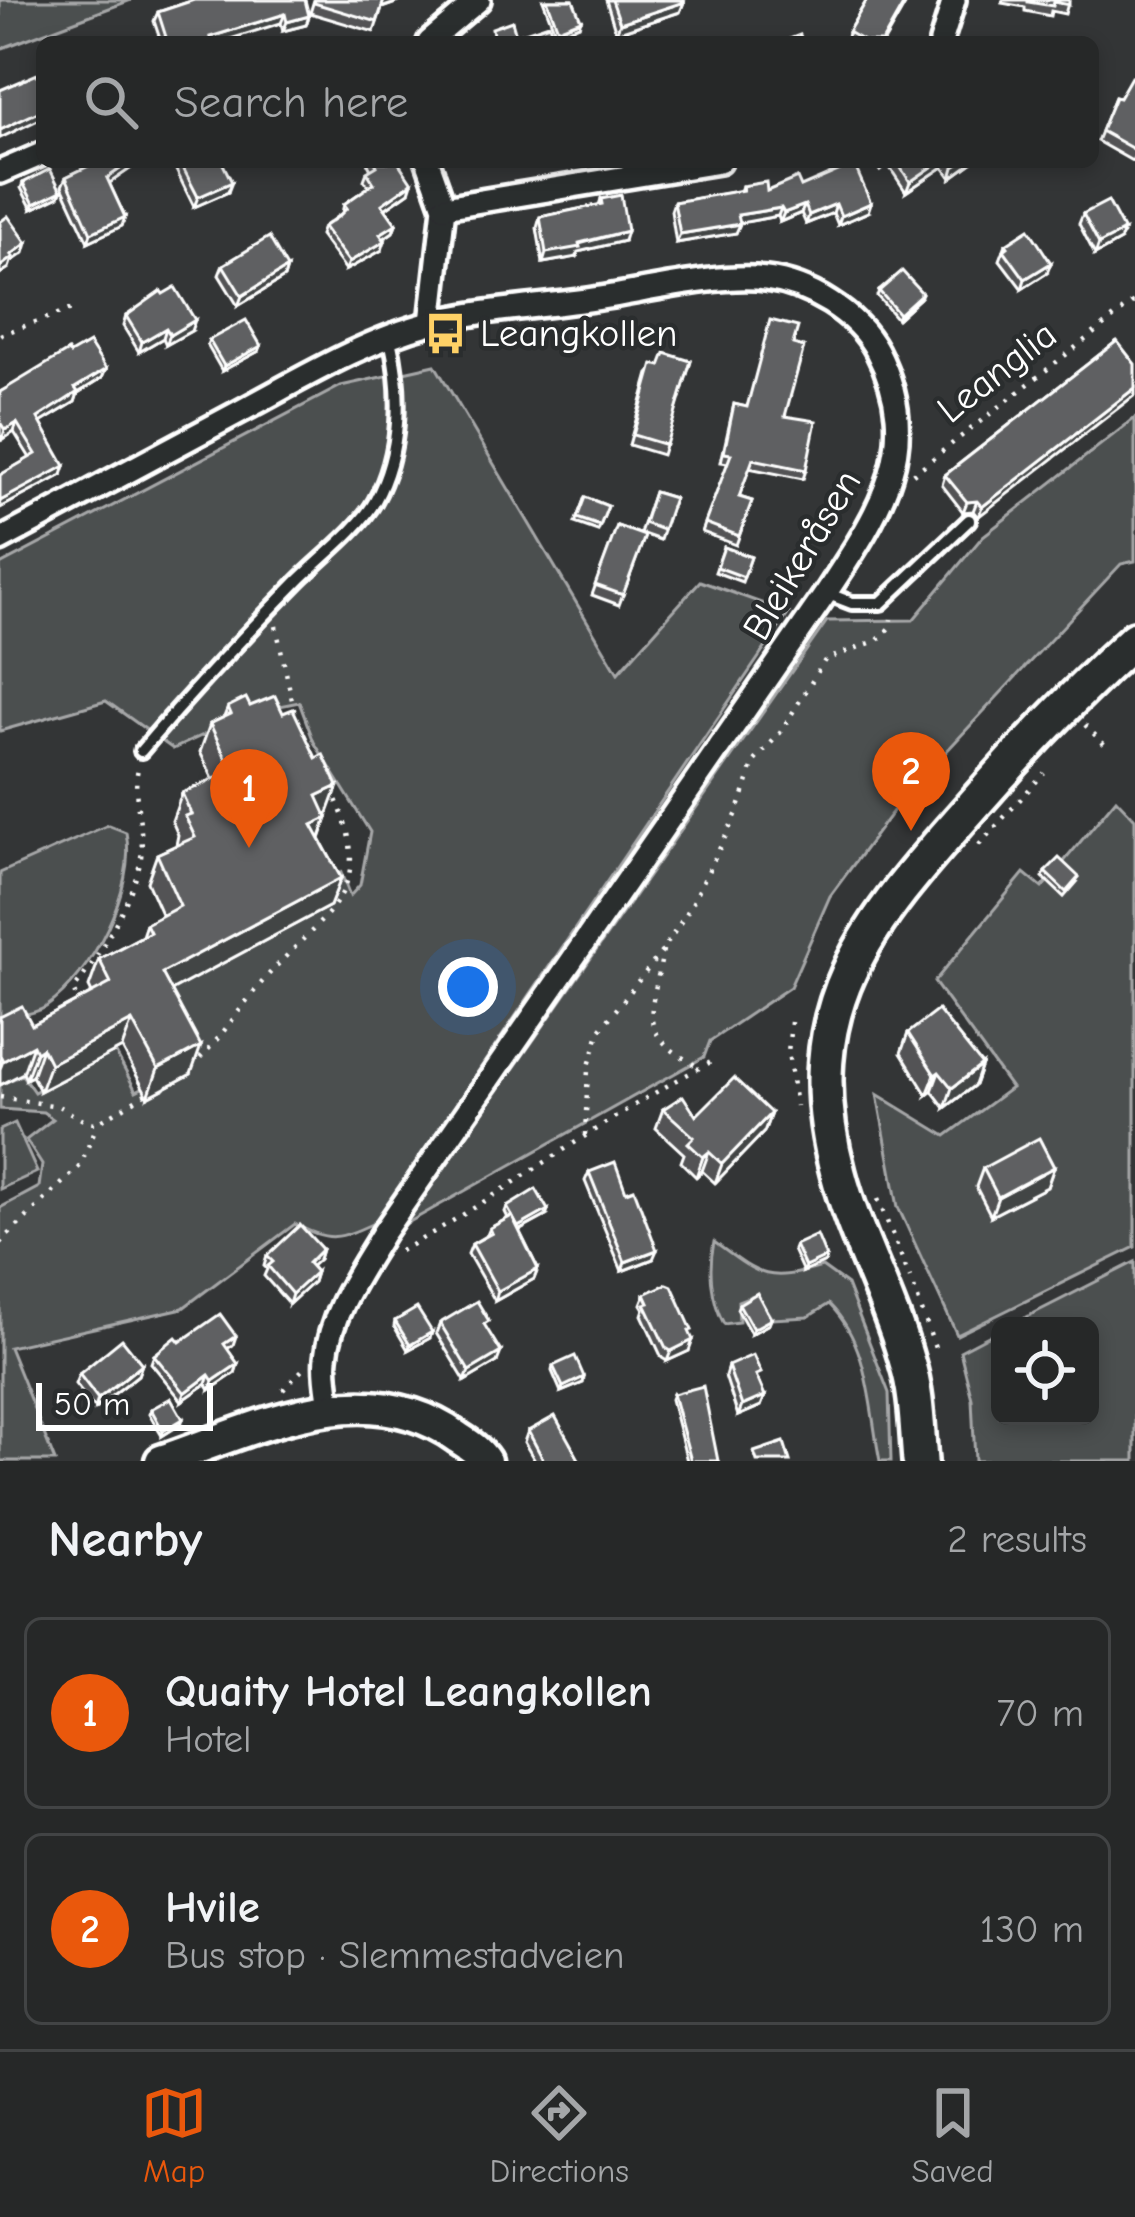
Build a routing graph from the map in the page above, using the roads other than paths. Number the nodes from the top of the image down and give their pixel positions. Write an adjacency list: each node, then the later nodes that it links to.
1 (479, 0): 3 (street)
2 (954, 0): 4 (street)
3 (436, 36)
4 (943, 36)
5 (36, 157): 8 (street)
6 (430, 168): 9 (street)
7 (681, 168): 9 (street)
8 (0, 172)
9 (444, 206): 10 (street)
10 (431, 323): 11 (street, Bleikeråsen); 14 (street, Bleikeråsen)
11 (391, 339): 13 (street, Bleikeråsen); 16 (lane)
12 (969, 520): 14 (lane)
13 (0, 540)
14 (826, 593): 17 (street, Bleikeråsen)
15 (1132, 647): 20 (main road)
16 (141, 751)
17 (330, 1407): 18 (main road); 19 (main road)
18 (161, 1461)
19 (485, 1461)
20 (920, 1461)

